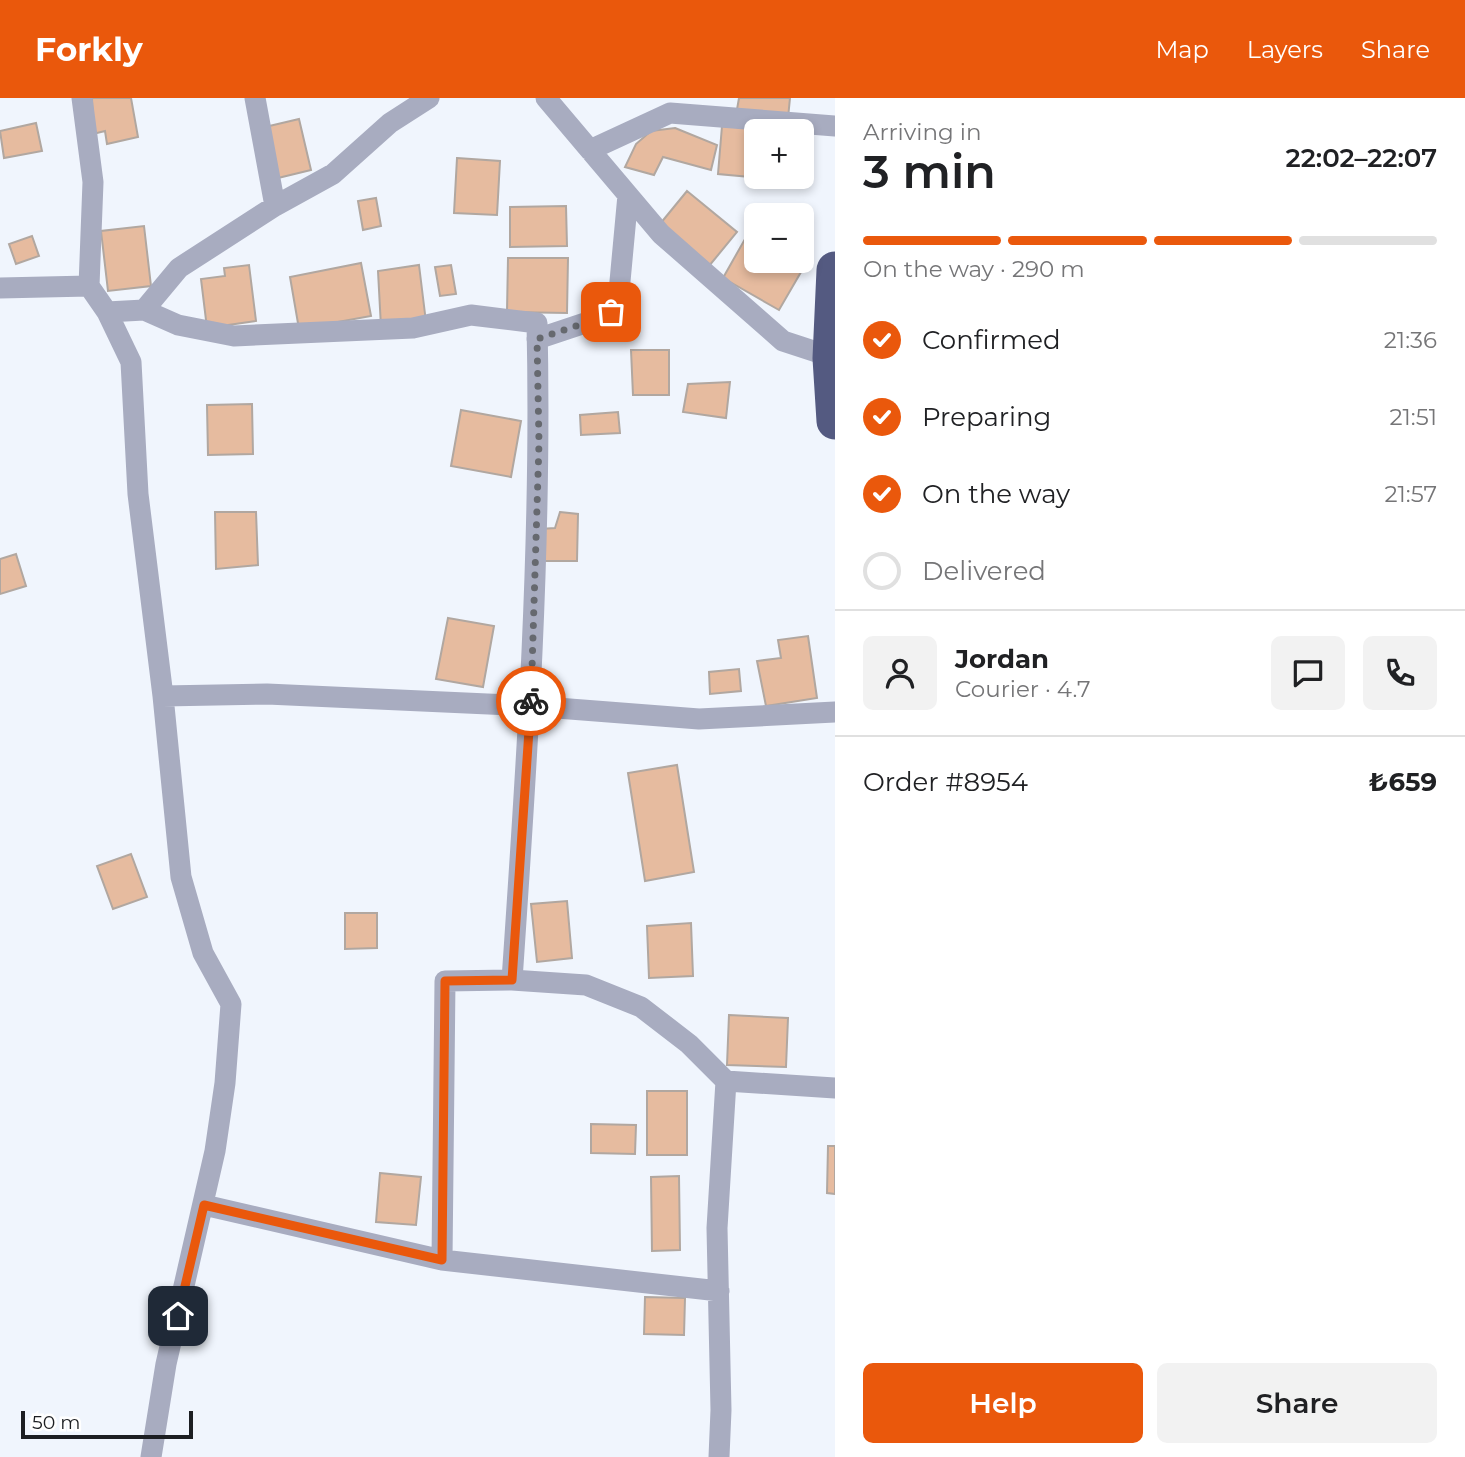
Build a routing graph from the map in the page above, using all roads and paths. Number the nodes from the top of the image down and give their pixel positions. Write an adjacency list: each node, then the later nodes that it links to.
1 (82, 98): 11 (street)
2 (255, 98): 8 (street)
3 (429, 98): 8 (street)
4 (546, 98): 6 (street)
5 (835, 127): 6 (street)
6 (590, 150): 7 (street)
7 (628, 195): 14 (street); 15 (street)
8 (275, 206): 12 (street)
9 (835, 270): 15 (highway)
10 (1, 284): 11 (street)
11 (89, 286): 13 (street)
12 (144, 310): 13 (street); 14 (street)
13 (107, 312): 17 (street)
14 (537, 339): 18 (street)
15 (833, 358): 16 (highway)
16 (835, 421)
17 (163, 696): 18 (street); 23 (street)
18 (531, 706): 19 (street); 20 (street)
19 (835, 712)
20 (512, 980): 21 (street); 24 (street)
21 (726, 1081): 22 (street); 25 (street)
22 (835, 1088)
23 (204, 1205): 24 (street); 26 (street)
24 (442, 1260): 25 (street)
25 (719, 1291): 27 (street)
26 (151, 1457)
27 (719, 1457)

